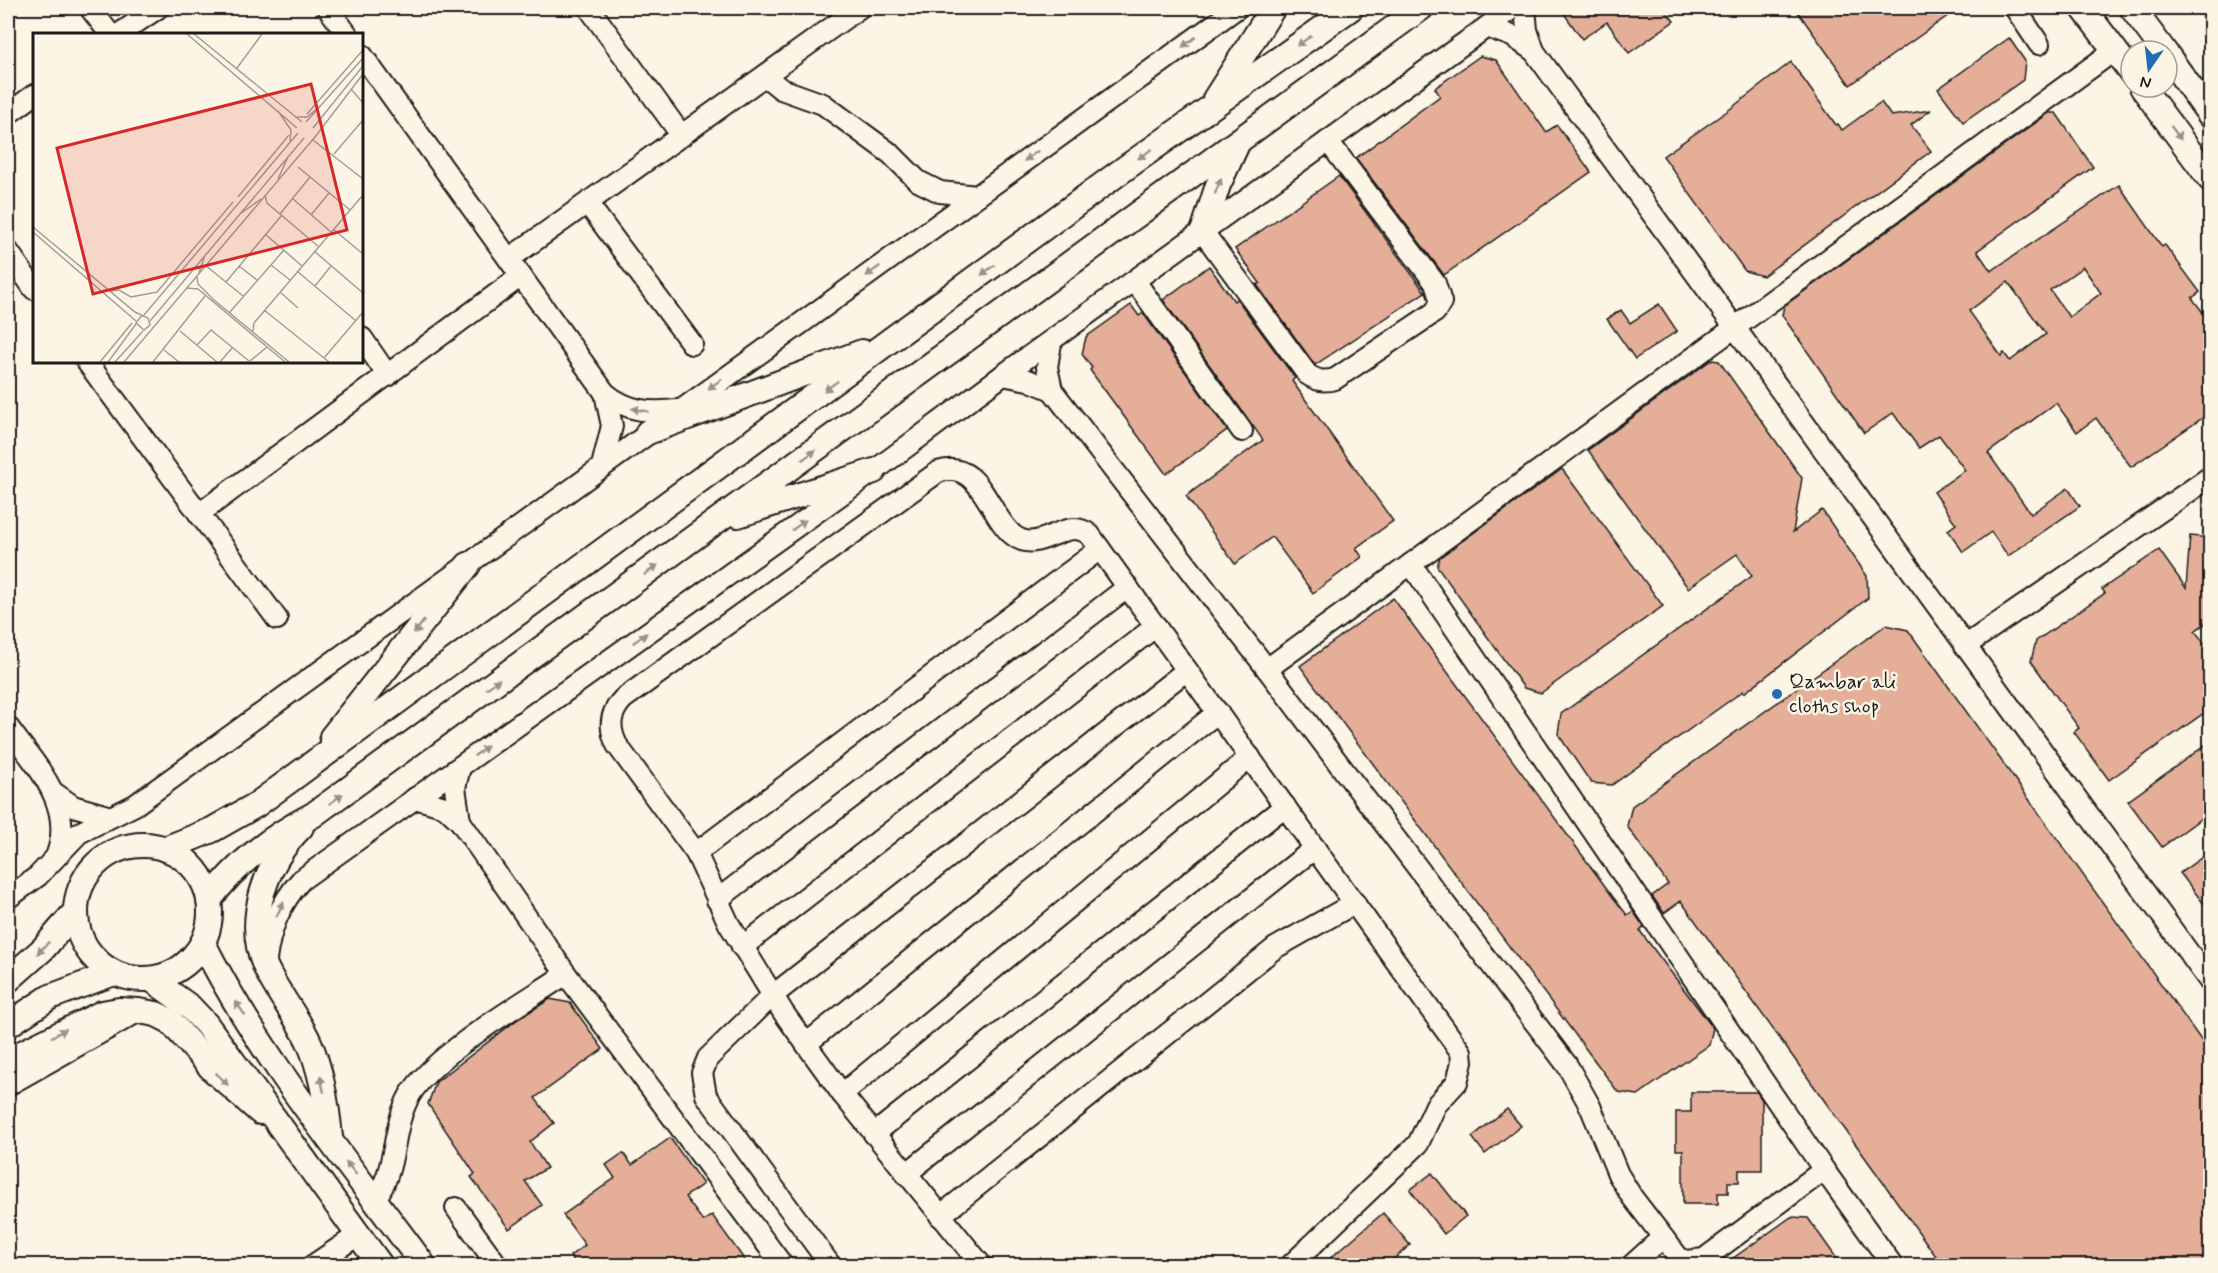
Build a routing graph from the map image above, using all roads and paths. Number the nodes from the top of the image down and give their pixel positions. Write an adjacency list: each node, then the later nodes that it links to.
1 (90, 8): 17 (street)
2 (158, 8): 15 (street)
3 (328, 8): 19 (street)
4 (589, 8): 33 (street)
5 (859, 8): 27 (street)
6 (1237, 8): 37 (street, one-way to 37)
7 (1273, 8): 30 (main road)
8 (1351, 8): 30 (main road, one-way to 30)
9 (1421, 8): 35 (main road)
10 (1513, 8): 16 (street)
11 (1525, 8): 22 (street)
12 (2015, 8): 21 (street)
13 (2083, 8): 23 (main road)
14 (2132, 8): 20 (main road)
15 (145, 27): 18 (street)
16 (1487, 27): 22 (street); 34 (street)
17 (109, 33)
18 (124, 33)
19 (346, 33)
20 (2155, 39)
21 (2039, 44)
22 (1534, 51): 45 (street)
23 (2115, 51): 25 (main road); 45 (street)
24 (363, 55): 41 (street)
25 (2119, 56)
26 (2179, 71): 32 (main road)
27 (765, 76): 33 (street); 37 (street)
28 (33, 95): 31 (street)
29 (2151, 99): 36 (main road, one-way to 36)
30 (1208, 109): 47 (main road, one-way to 47)
31 (8, 114)
32 (2211, 115)
33 (682, 136): 38 (street)
34 (1328, 141): 39 (street); 39 (street)
35 (1238, 142): 39 (main road, one-way to 35); 62 (main road, one-way to 35)
36 (2211, 179)
37 (977, 196): 55 (street, one-way to 55)
38 (588, 204): 41 (street); 49 (street)
39 (1203, 232): 43 (street)
40 (8, 251): 44 (street)
41 (509, 260): 42 (street)
42 (521, 276): 52 (street); 54 (street)
43 (1135, 281): 48 (street); 56 (street)
44 (33, 288)
45 (1735, 329): 64 (street); 69 (street)
46 (363, 339): 52 (street)
47 (893, 341): 57 (main road); 75 (main road, one-way to 75)
48 (1051, 343): 51 (street); 53 (street)
49 (692, 344)
50 (88, 363): 61 (street)
51 (1003, 375): 53 (street); 59 (street)
52 (388, 376): 61 (street)
53 (1052, 390): 70 (street)
54 (605, 393): 55 (street, one-way to 54); 58 (street)
55 (679, 410): 57 (street)
56 (1242, 431)
57 (648, 432): 58 (street)
58 (602, 466): 65 (street)
59 (874, 471): 62 (main road); 76 (street, one-way to 59)
60 (2211, 477): 69 (street)
61 (199, 514): 67 (street)
62 (718, 521): 80 (main road, one-way to 62)
63 (1100, 549): 66 (street); 85 (street); 85 (street)
64 (1411, 564): 70 (street); 110 (street)
65 (468, 565): 75 (main road, one-way to 75); 81 (street)
66 (1128, 587): 68 (street); 89 (street)
67 (277, 619)
68 (1156, 626): 71 (street); 93 (street)
69 (1965, 646): 97 (street)
70 (1268, 669): 116 (street)
71 (1187, 670): 72 (street); 100 (street)
72 (1218, 712): 74 (street); 103 (street)
73 (8, 727): 77 (street)
74 (1250, 757): 79 (street); 106 (street)
75 (313, 761): 84 (main road)
76 (460, 767): 78 (street); 82 (street)
77 (53, 792): 81 (street); 86 (street)
78 (415, 798): 82 (street); 94 (street, one-way to 78)
79 (1285, 806): 83 (street); 108 (street)
80 (313, 815): 88 (main road); 94 (main road)
81 (108, 816): 86 (street)
82 (460, 821): 96 (street)
83 (1315, 848): 90 (street); 111 (street)
84 (165, 849): 88 (main road); 91 (main road)
85 (696, 854): 89 (street)
86 (57, 856): 87 (street)
87 (8, 898)
88 (209, 900): 92 (main road)
89 (717, 900): 93 (street)
90 (1355, 903): 114 (street); 124 (street)
91 (75, 912): 95 (main road); 99 (main road, one-way to 99)
92 (203, 943): 98 (main road); 109 (main road, one-way to 92)
93 (742, 947): 100 (street)
94 (265, 965): 109 (main road, one-way to 94)
95 (114, 973): 98 (main road); 102 (main road)
96 (566, 974): 112 (street); 121 (street)
97 (2208, 974)
98 (151, 979): 107 (main road)
99 (8, 980)
100 (772, 996): 103 (street); 122 (street)
101 (139, 1011): 104 (main road, one-way to 101); 105 (street); 107 (main road, one-way to 107)
102 (8, 1025)
103 (806, 1044): 106 (street)
104 (8, 1060)
105 (8, 1085)
106 (842, 1094): 108 (street)
107 (279, 1126): 115 (main road)
108 (874, 1134): 111 (street)
109 (331, 1142): 112 (main road, one-way to 109)
110 (1824, 1170): 116 (street); 126 (street)
111 (906, 1174): 114 (street)
112 (375, 1199): 119 (main road)
113 (456, 1208): 120 (street)
114 (940, 1216): 123 (street)
115 (358, 1235): 117 (street); 118 (main road)
116 (1662, 1238): 125 (street)
117 (312, 1266)
118 (381, 1266)
119 (424, 1266)
120 (498, 1266)
121 (783, 1266)
122 (831, 1266)
123 (981, 1266)
124 (1290, 1266)
125 (1631, 1266)
126 (1893, 1266)

